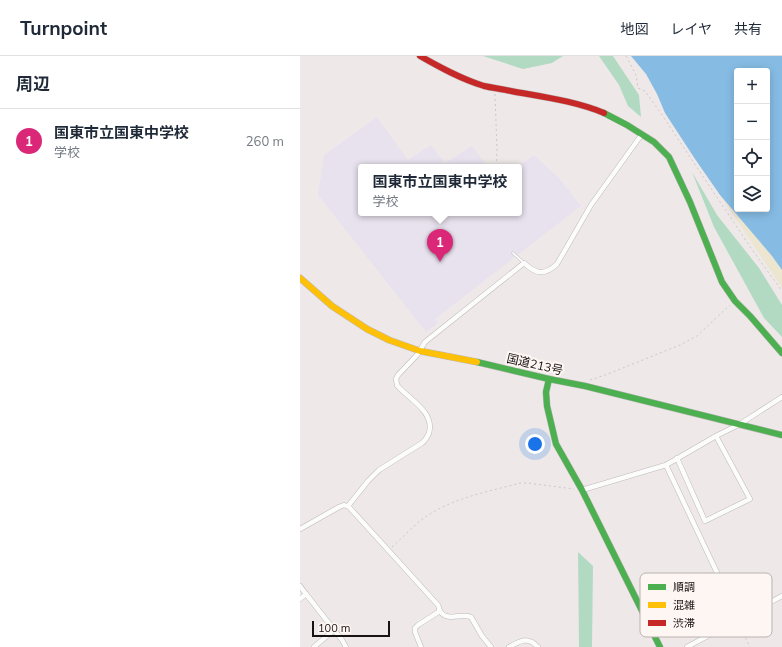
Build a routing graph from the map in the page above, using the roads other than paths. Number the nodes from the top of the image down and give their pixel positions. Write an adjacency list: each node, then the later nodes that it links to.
1 (420, 56): 2 (main road)
2 (642, 134): 4 (street); 7 (main road)
3 (513, 253): 4 (lane)
4 (524, 263): 6 (street)
5 (300, 278): 6 (main road, 国道213号)
6 (420, 351): 8 (main road, 国道213号); 16 (street)
7 (782, 353)
8 (549, 379): 10 (main road, 国道213号); 15 (main road)
9 (782, 397): 10 (street)
10 (740, 424): 11 (main road, 国道213号); 12 (street)
11 (782, 435)
12 (716, 436): 13 (street); 13 (street)
13 (677, 458): 14 (street)
14 (666, 465): 15 (street); 18 (street)
15 (582, 490): 24 (main road)
16 (348, 506): 17 (street); 25 (street)
17 (300, 528)
18 (717, 573)
19 (300, 586): 20 (street)
20 (306, 594): 22 (street); 26 (street)
21 (782, 596): 23 (street)
22 (300, 599)
23 (772, 601)
24 (640, 607)
25 (440, 611): 31 (street); 32 (street)
26 (334, 630): 29 (street); 30 (street)
27 (655, 637): 35 (main road)
28 (706, 637): 36 (street)
29 (314, 647)
30 (346, 647)
31 (421, 647)
32 (491, 647)
33 (509, 647): 34 (street)
34 (538, 647)
35 (660, 647)
36 (687, 647)

